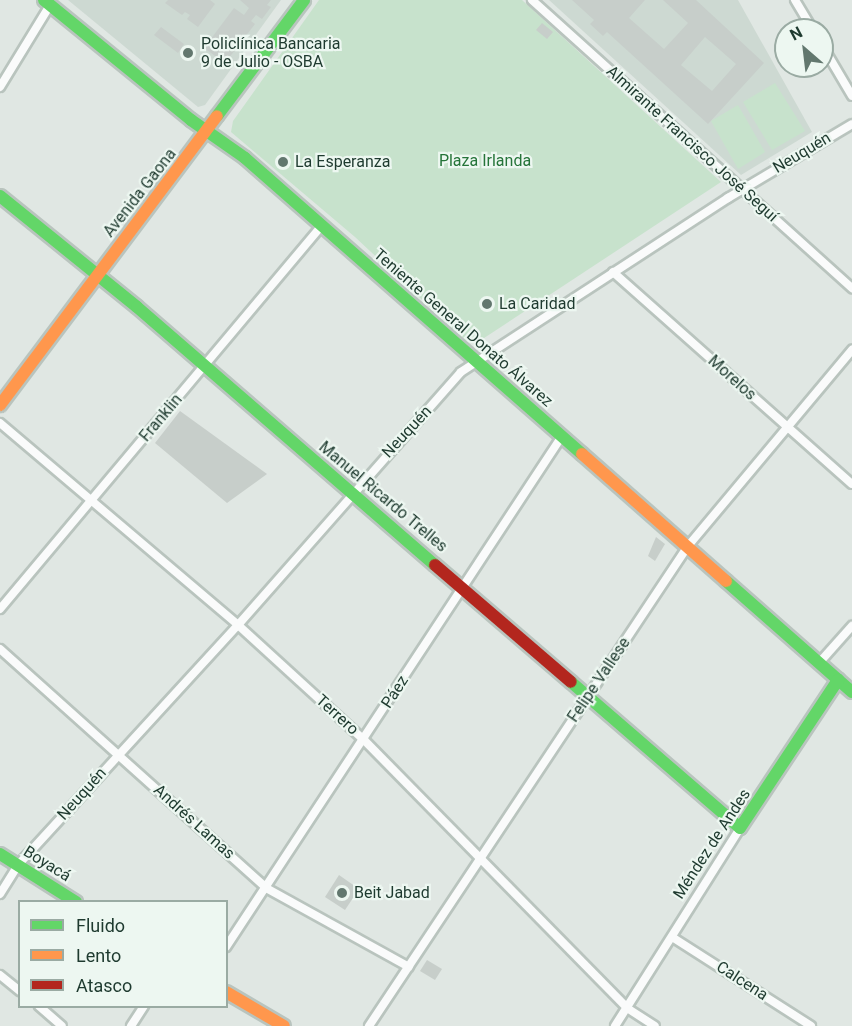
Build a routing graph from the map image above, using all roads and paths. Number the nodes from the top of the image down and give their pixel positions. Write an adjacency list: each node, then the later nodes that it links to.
1 (304, 0): 10 (street, Avenida Gaona)
2 (532, 0): 11 (street, Almirante Francisco José Seguí)
3 (795, 0): 5 (street)
4 (47, 3): 7 (street); 10 (street, Teniente General Donato Álvarez)
5 (806, 18)
6 (834, 65): 8 (street)
7 (0, 87)
8 (852, 96)
9 (852, 124): 11 (street, Neuquén)
10 (209, 132): 13 (street, Teniente General Donato Álvarez); 15 (street, Avenida Gaona)
11 (741, 190): 14 (street, Neuquén); 16 (street, Almirante Francisco José Seguí)
12 (0, 196): 15 (street, Manuel Ricardo Trelles)
13 (321, 226): 18 (street, Teniente General Donato Álvarez); 19 (street, Franklin)
14 (613, 272): 18 (street, Neuquén); 22 (street, Morelos)
15 (98, 274): 19 (street, Manuel Ricardo Trelles); 20 (street, Avenida Gaona)
16 (852, 288)
17 (852, 350): 22 (street, Felipe Vallese)
18 (474, 361): 23 (street, Teniente General Donato Álvarez); 25 (street, Neuquén)
19 (204, 366): 25 (street, Manuel Ricardo Trelles); 26 (street, Franklin)
20 (0, 405)
21 (0, 423): 26 (street, Terrero)
22 (786, 427): 24 (street, Morelos); 27 (street, Felipe Vallese)
23 (562, 436): 27 (street, Teniente General Donato Álvarez); 28 (street, Páez)
24 (852, 484)
25 (352, 492): 28 (street, Manuel Ricardo Trelles); 30 (street, Neuquén)
26 (91, 501): 29 (street, Franklin); 30 (street, Terrero)
27 (688, 546): 33 (street, Teniente General Donato Álvarez); 36 (street, Felipe Vallese)
28 (464, 587): 36 (street, Manuel Ricardo Trelles); 37 (street, Páez)
29 (0, 609)
30 (238, 625): 37 (street, Terrero); 38 (street, Neuquén)
31 (852, 626): 33 (street)
32 (0, 650): 38 (street, Andrés Lamas)
33 (819, 663): 34 (street, Teniente General Donato Álvarez)
34 (838, 680): 35 (street, Teniente General Donato Álvarez); 39 (street, Méndez de Andes)
35 (852, 692)
36 (589, 695): 39 (street, Manuel Ricardo Trelles); 41 (street, Felipe Vallese)
37 (364, 740): 41 (street, Terrero); 43 (street, Páez)
38 (118, 754): 42 (street, Neuquén); 43 (street, Andrés Lamas)
39 (741, 828): 46 (street, Méndez de Andes)
40 (0, 854): 42 (street, Boyacá)
41 (479, 861): 48 (street, Felipe Vallese); 54 (street, Terrero)
42 (18, 865): 44 (street, Neuquén); 45 (street, Boyacá)
43 (266, 888): 47 (street, Páez); 48 (street, Andrés Lamas)
44 (0, 894)
45 (73, 900)
46 (672, 937): 54 (street, Méndez de Andes); 61 (street, Calcena)
47 (228, 944)
48 (409, 967): 58 (street, Felipe Vallese)
49 (0, 975): 50 (street)
50 (18, 989)
51 (228, 993): 57 (street)
52 (41, 1008): 55 (street)
53 (143, 1008): 56 (street)
54 (627, 1008): 59 (street, Méndez de Andes); 60 (street, Terrero)
55 (62, 1026)
56 (131, 1026)
57 (284, 1026)
58 (369, 1026)
59 (615, 1026)
60 (655, 1026)
61 (812, 1026)

